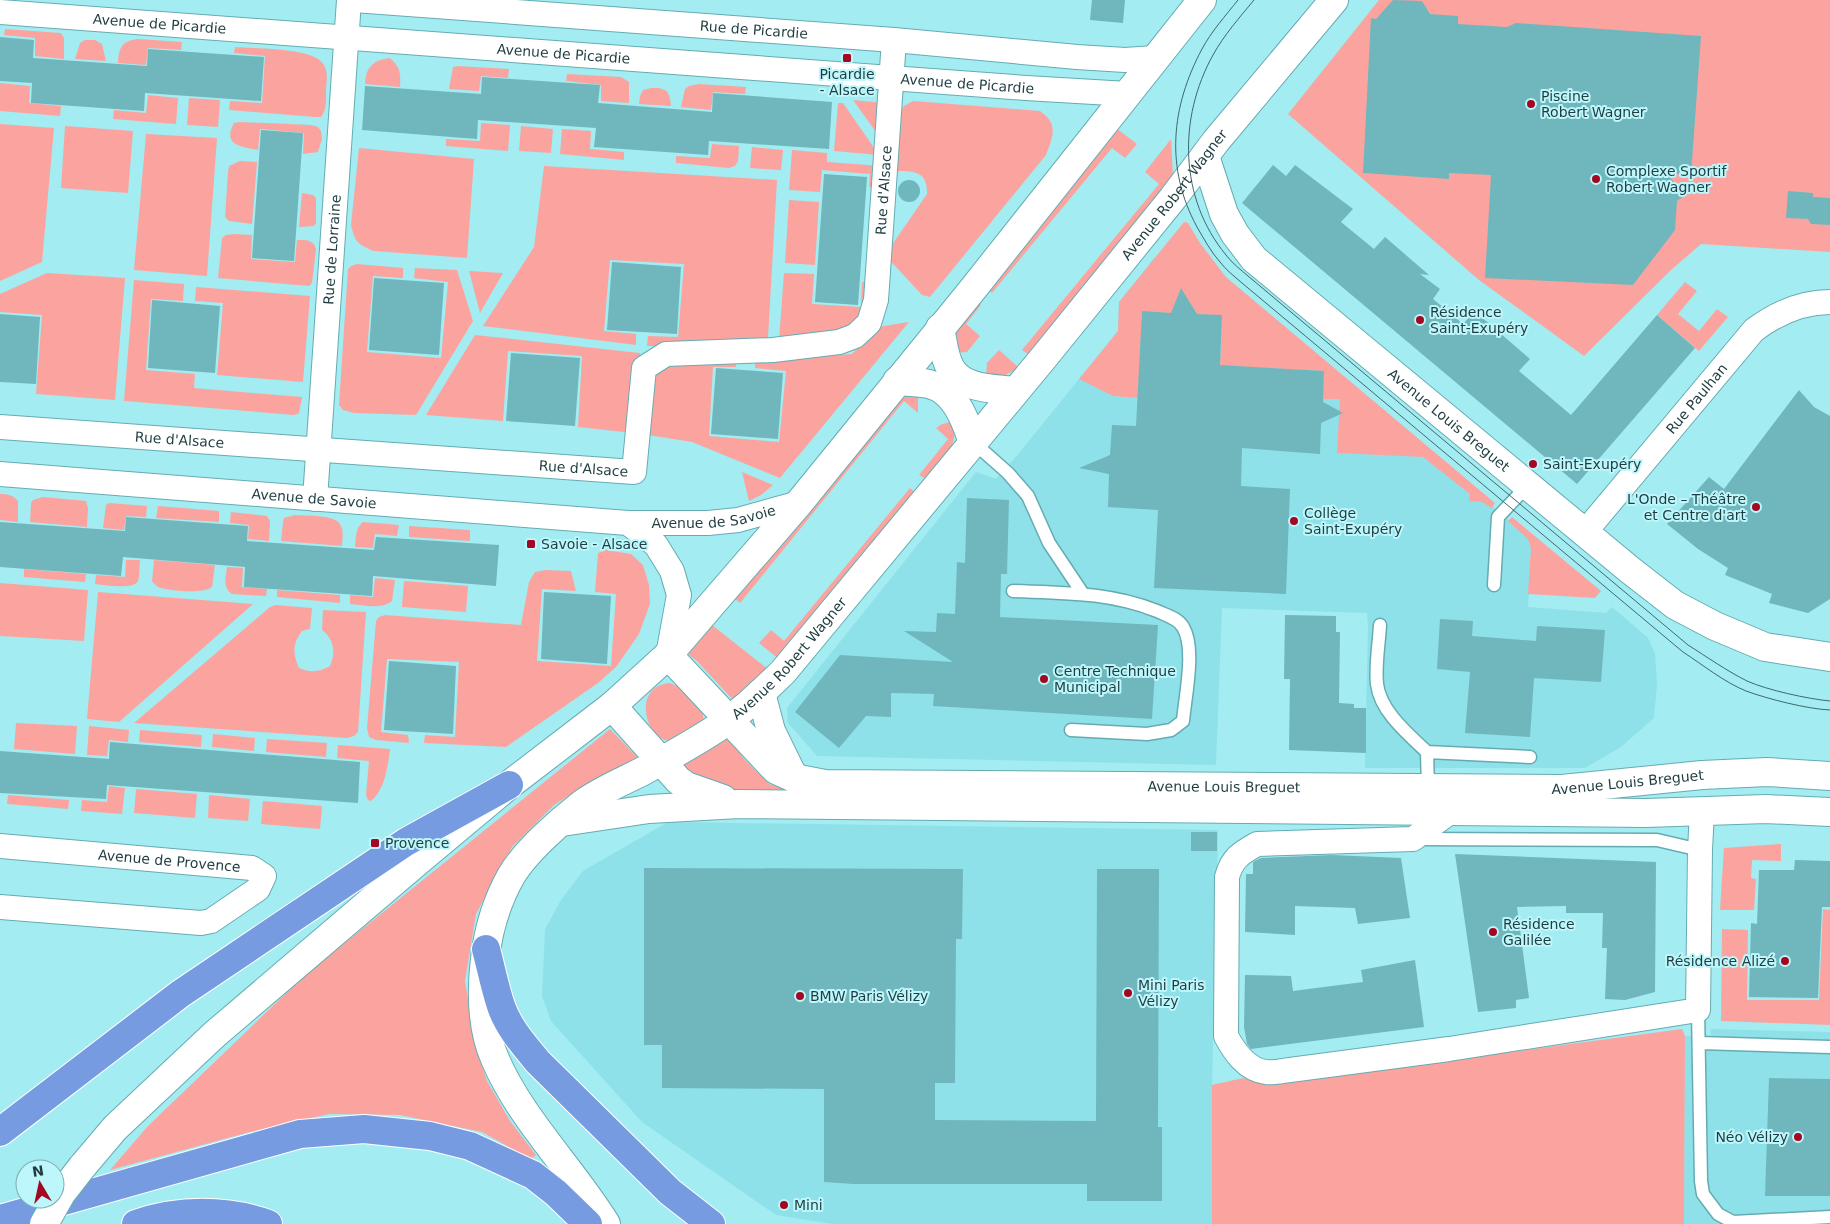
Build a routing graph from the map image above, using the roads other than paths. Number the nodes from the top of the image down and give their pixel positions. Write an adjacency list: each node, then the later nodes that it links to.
1 (348, 0): 6 (street, Rue de Lorraine)
2 (354, 0): 7 (street, Rue de Picardie)
3 (1202, 0): 8 (main road)
4 (1334, 0): 11 (main road, Avenue Robert Wagner)
5 (0, 12): 6 (street, Avenue de Picardie)
6 (345, 38): 9 (street, Avenue de Picardie); 18 (street, Rue de Lorraine)
7 (894, 40): 8 (street, Rue de Picardie); 9 (street, Rue d'Alsace)
8 (1155, 58): 10 (main road)
9 (891, 78): 10 (street, Avenue de Picardie); 18 (street, Rue d'Alsace)
10 (1128, 94): 13 (main road)
11 (1205, 156): 15 (main road, Avenue Robert Wagner); 20 (main road, Avenue Louis Breguet)
12 (1830, 302): 24 (street, Rue Paulhan)
13 (940, 328): 14 (main road); 15 (main road)
14 (897, 381): 17 (main road); 22 (main road)
15 (1015, 390): 17 (main road, Avenue Robert Wagner)
16 (0, 427): 18 (street, Rue d'Alsace)
17 (973, 442): 27 (lane); 31 (main road, Avenue Robert Wagner)
18 (318, 450): 21 (street, Rue de Lorraine)
19 (0, 474): 21 (street, Avenue de Savoie)
20 (1528, 485): 24 (main road, Avenue Louis Breguet); 25 (lane)
21 (315, 499): 23 (street, Avenue de Savoie)
22 (799, 503): 23 (street, Avenue de Savoie); 29 (main road)
23 (628, 522): 29 (street, Avenue de Savoie)
24 (1585, 532): 30 (main road, Avenue Louis Breguet)
25 (1494, 585)
26 (1013, 592): 27 (lane)
27 (1083, 594): 34 (lane)
28 (1380, 625): 35 (lane)
29 (668, 655): 32 (main road); 33 (main road, Avenue Louis Breguet)
30 (1830, 657)
31 (761, 693): 33 (main road, Avenue Robert Wagner); 40 (main road)
32 (612, 706): 37 (main road); 41 (main road)
33 (729, 720): 37 (main road, Avenue Robert Wagner); 40 (main road, Avenue Louis Breguet)
34 (1070, 730)
35 (1427, 752): 36 (lane); 42 (lane)
36 (1530, 757)
37 (660, 761): 43 (main road); 47 (main road, Avenue Robert Wagner)
38 (1702, 775): 39 (main road, Avenue Louis Breguet); 42 (main road, Avenue Louis Breguet); 44 (main road)
39 (1830, 776)
40 (794, 778): 42 (main road, Avenue Louis Breguet)
41 (509, 785): 56 (highway); 59 (main road, bridge)
42 (1428, 788)
43 (739, 804): 45 (main road, Avenue Louis Breguet); 47 (main road)
44 (1702, 811): 45 (main road, Avenue Louis Breguet); 46 (main road, Avenue Louis Breguet); 50 (street)
45 (1450, 812): 48 (street)
46 (1830, 812)
47 (560, 822): 52 (main road, Avenue Robert Wagner)
48 (1413, 839): 50 (lane); 53 (street)
49 (0, 846): 51 (street, Avenue de Provence)
50 (1700, 850): 53 (street)
51 (0, 907)
52 (486, 949): 63 (main road, Avenue Robert Wagner); 64 (highway)
53 (1698, 1010): 54 (lane)
54 (1700, 1043): 55 (lane); 57 (lane)
55 (1830, 1047)
56 (0, 1132)
57 (1830, 1217)
58 (0, 1219): 62 (highway)
59 (44, 1224)
60 (136, 1224): 61 (highway)
61 (268, 1224)
62 (588, 1224)
63 (606, 1224)
64 (711, 1224)

